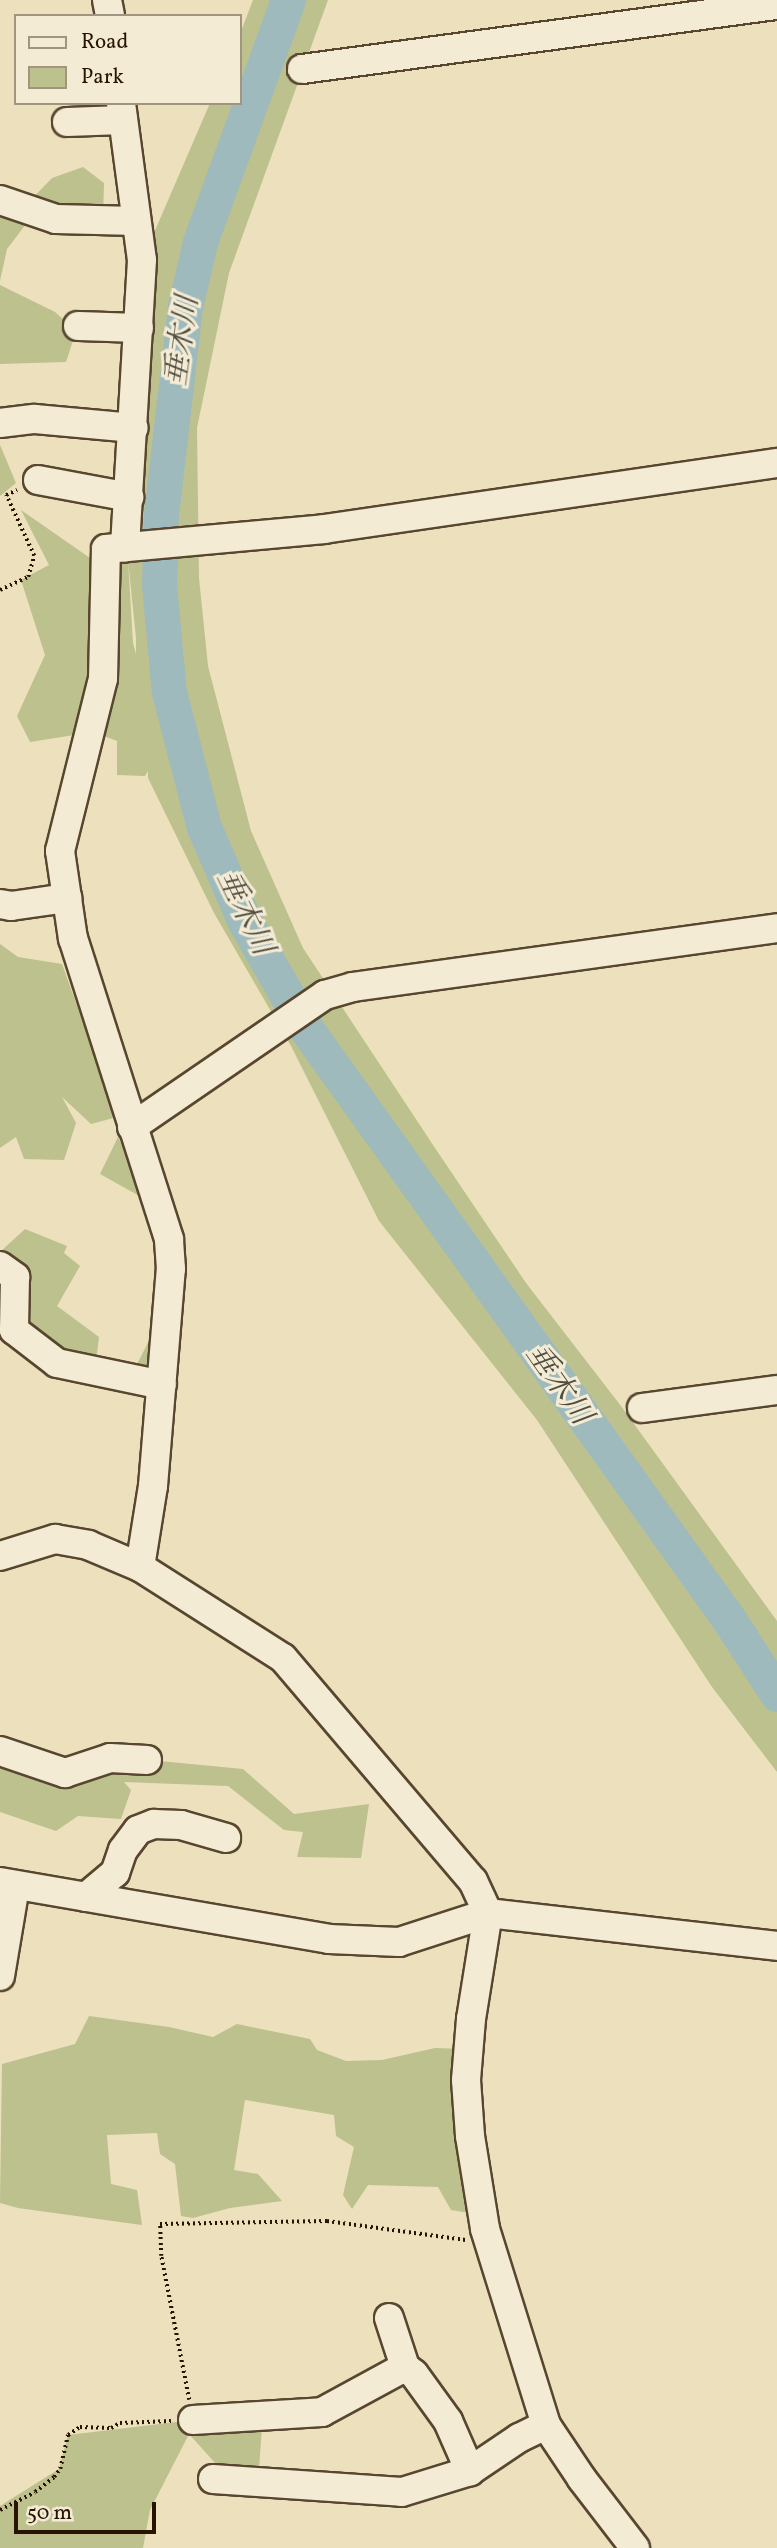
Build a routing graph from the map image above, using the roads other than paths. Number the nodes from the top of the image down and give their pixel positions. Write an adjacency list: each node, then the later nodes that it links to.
1 (777, 5): 2 (street)
2 (302, 69)
3 (122, 111): 4 (street); 6 (street)
4 (67, 122)
5 (0, 200): 6 (street)
6 (136, 220): 8 (street)
7 (78, 326): 8 (street)
8 (139, 328): 10 (street)
9 (0, 423): 10 (street)
10 (134, 428): 13 (street)
11 (777, 464): 14 (street)
12 (38, 480): 13 (street)
13 (129, 498): 14 (street)
14 (125, 547): 15 (street)
15 (67, 898): 16 (street); 18 (street)
16 (0, 904)
17 (777, 928): 18 (street)
18 (132, 1127): 20 (street)
19 (0, 1266): 20 (street)
20 (162, 1385): 24 (street)
21 (777, 1390): 22 (street)
22 (642, 1408)
23 (0, 1556): 24 (street)
24 (140, 1567): 30 (street)
25 (0, 1751): 26 (street)
26 (147, 1760)
27 (226, 1838): 29 (street)
28 (7, 1884): 29 (street); 32 (street)
29 (86, 1897): 30 (street)
30 (488, 1913): 31 (street); 36 (street)
31 (777, 1946)
32 (0, 1976)
33 (389, 2318): 34 (street)
34 (405, 2367): 35 (street); 37 (street)
35 (193, 2420)
36 (546, 2425): 37 (street); 39 (street)
37 (470, 2471): 38 (street)
38 (213, 2479)
39 (635, 2548)

